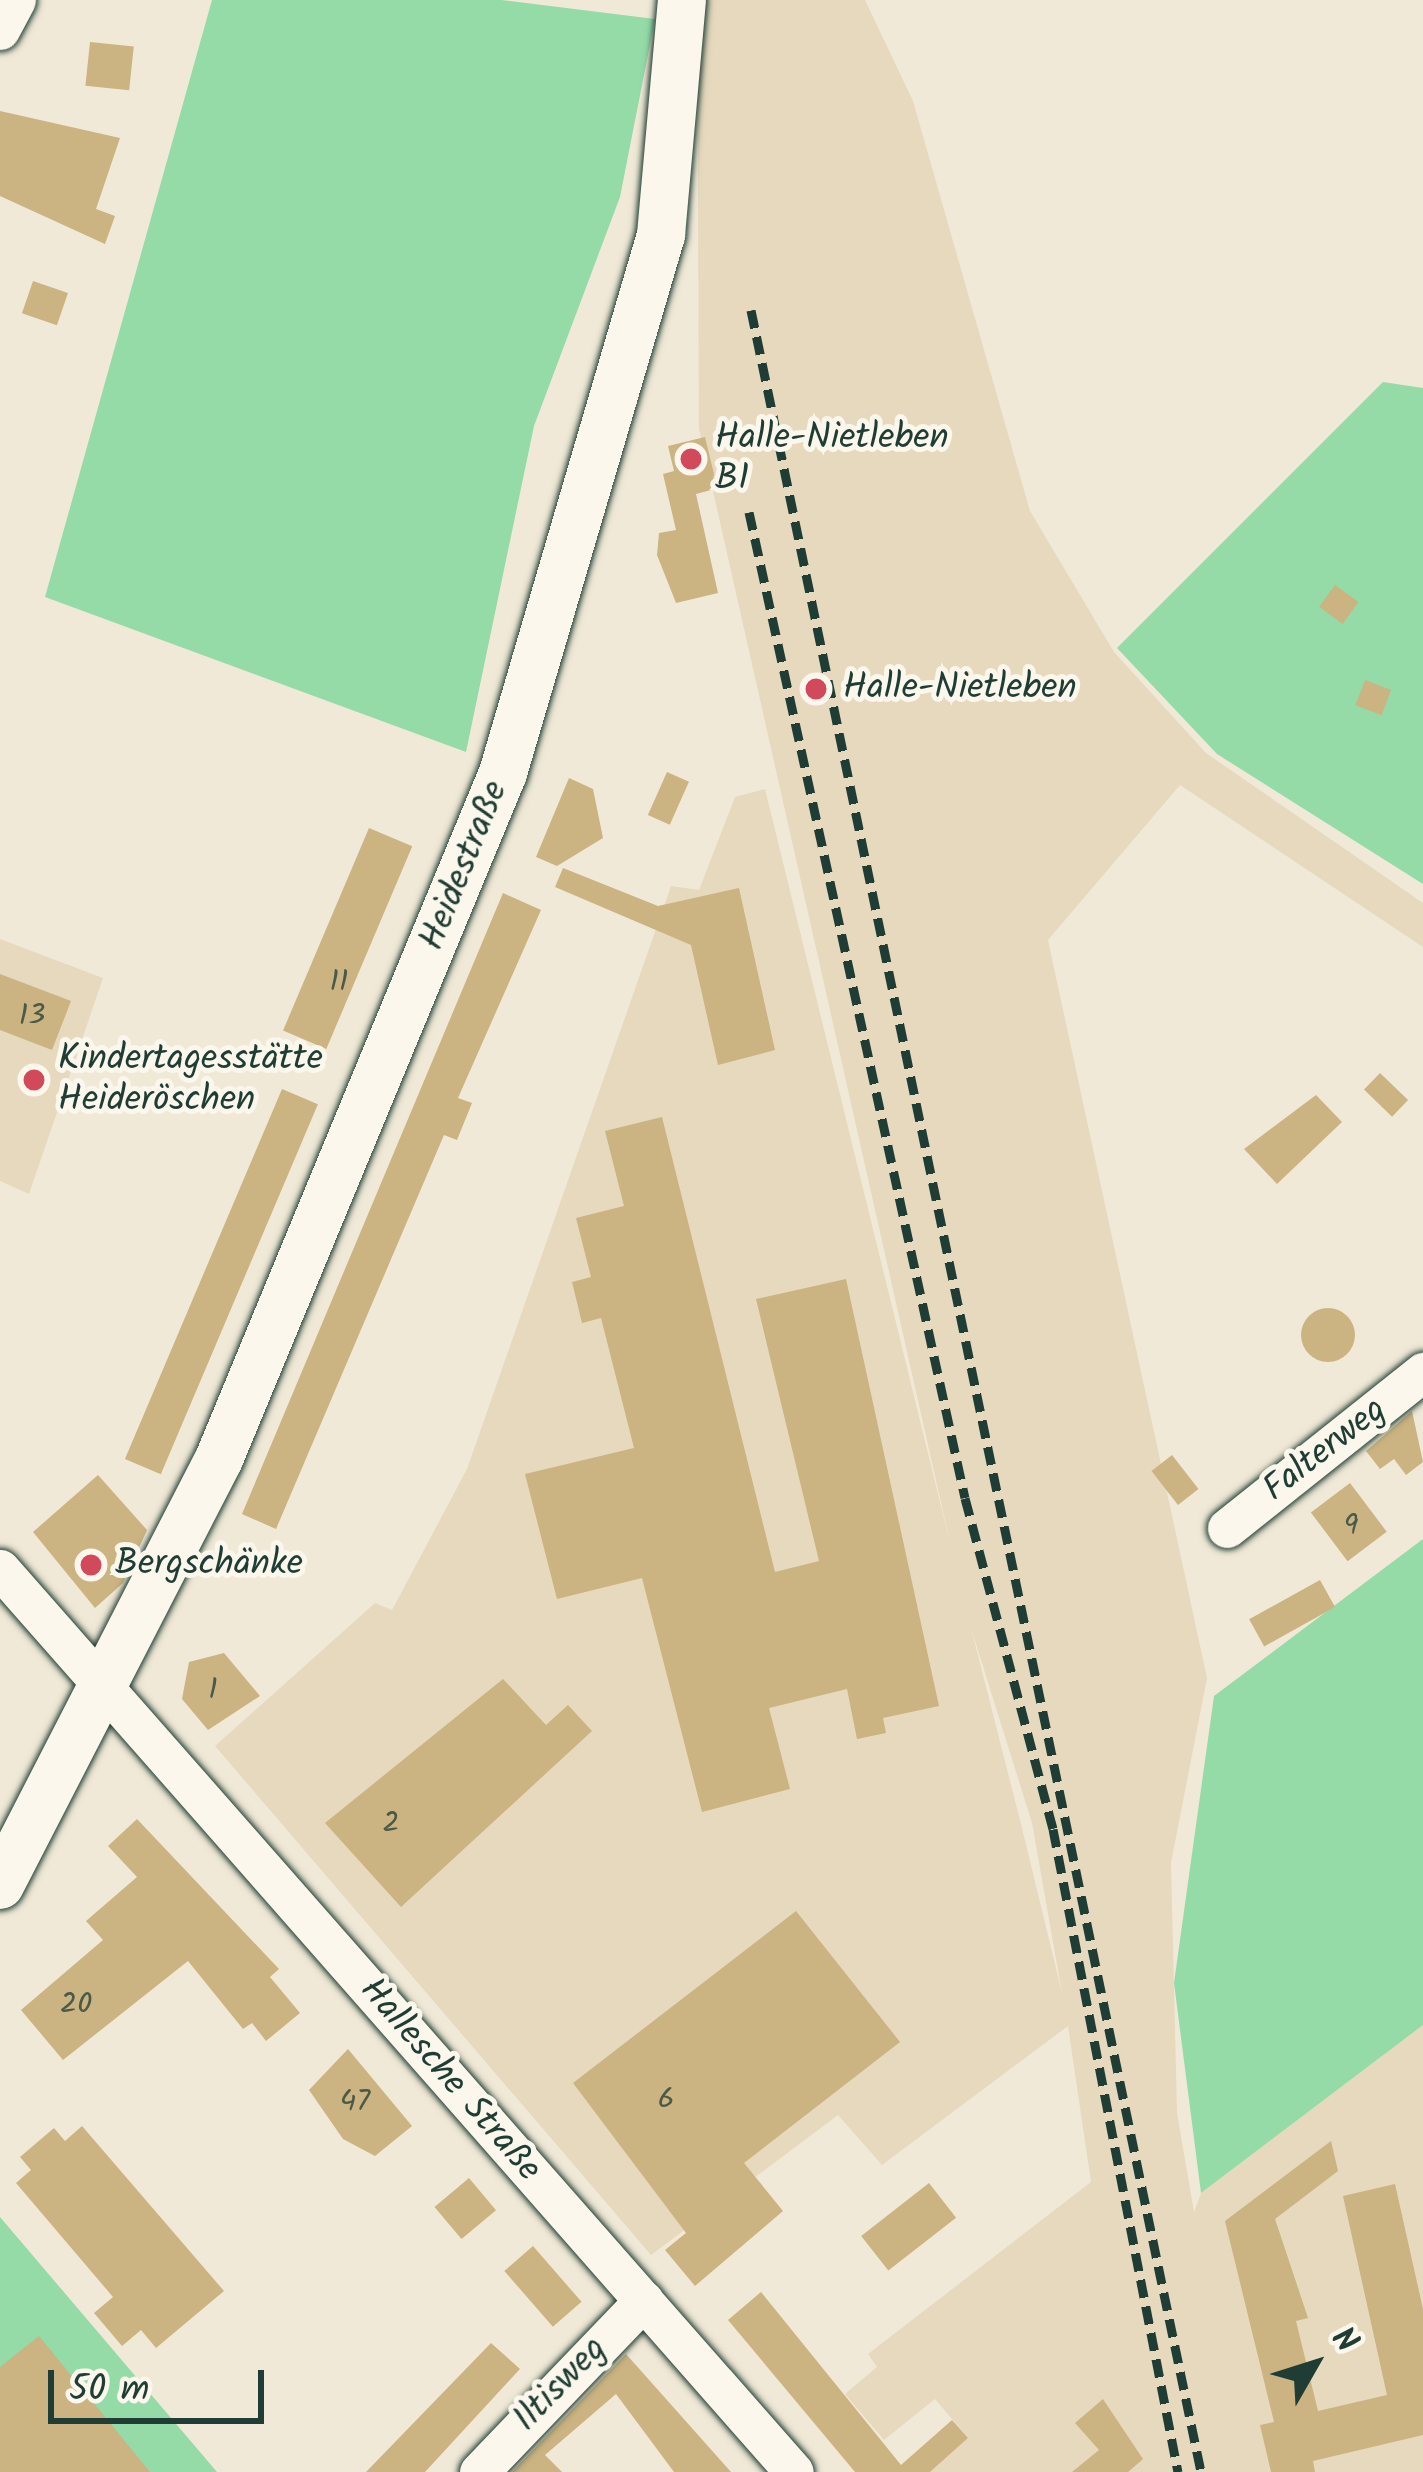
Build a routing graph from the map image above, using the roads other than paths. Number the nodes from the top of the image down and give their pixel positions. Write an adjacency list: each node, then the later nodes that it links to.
1 (16, 0): 3 (street)
2 (682, 0): 7 (main road, Heidestraße)
3 (0, 30)
4 (1423, 1372): 5 (street, Falterweg)
5 (1227, 1528)
6 (0, 1569): 7 (street, Hallesche Straße)
7 (105, 1688): 8 (main road, Heidestraße); 9 (street, Hallesche Straße)
8 (0, 1885)
9 (644, 2300): 10 (street, Iltisweg); 11 (street, Hallesche Straße)
10 (479, 2472)
11 (794, 2472)

